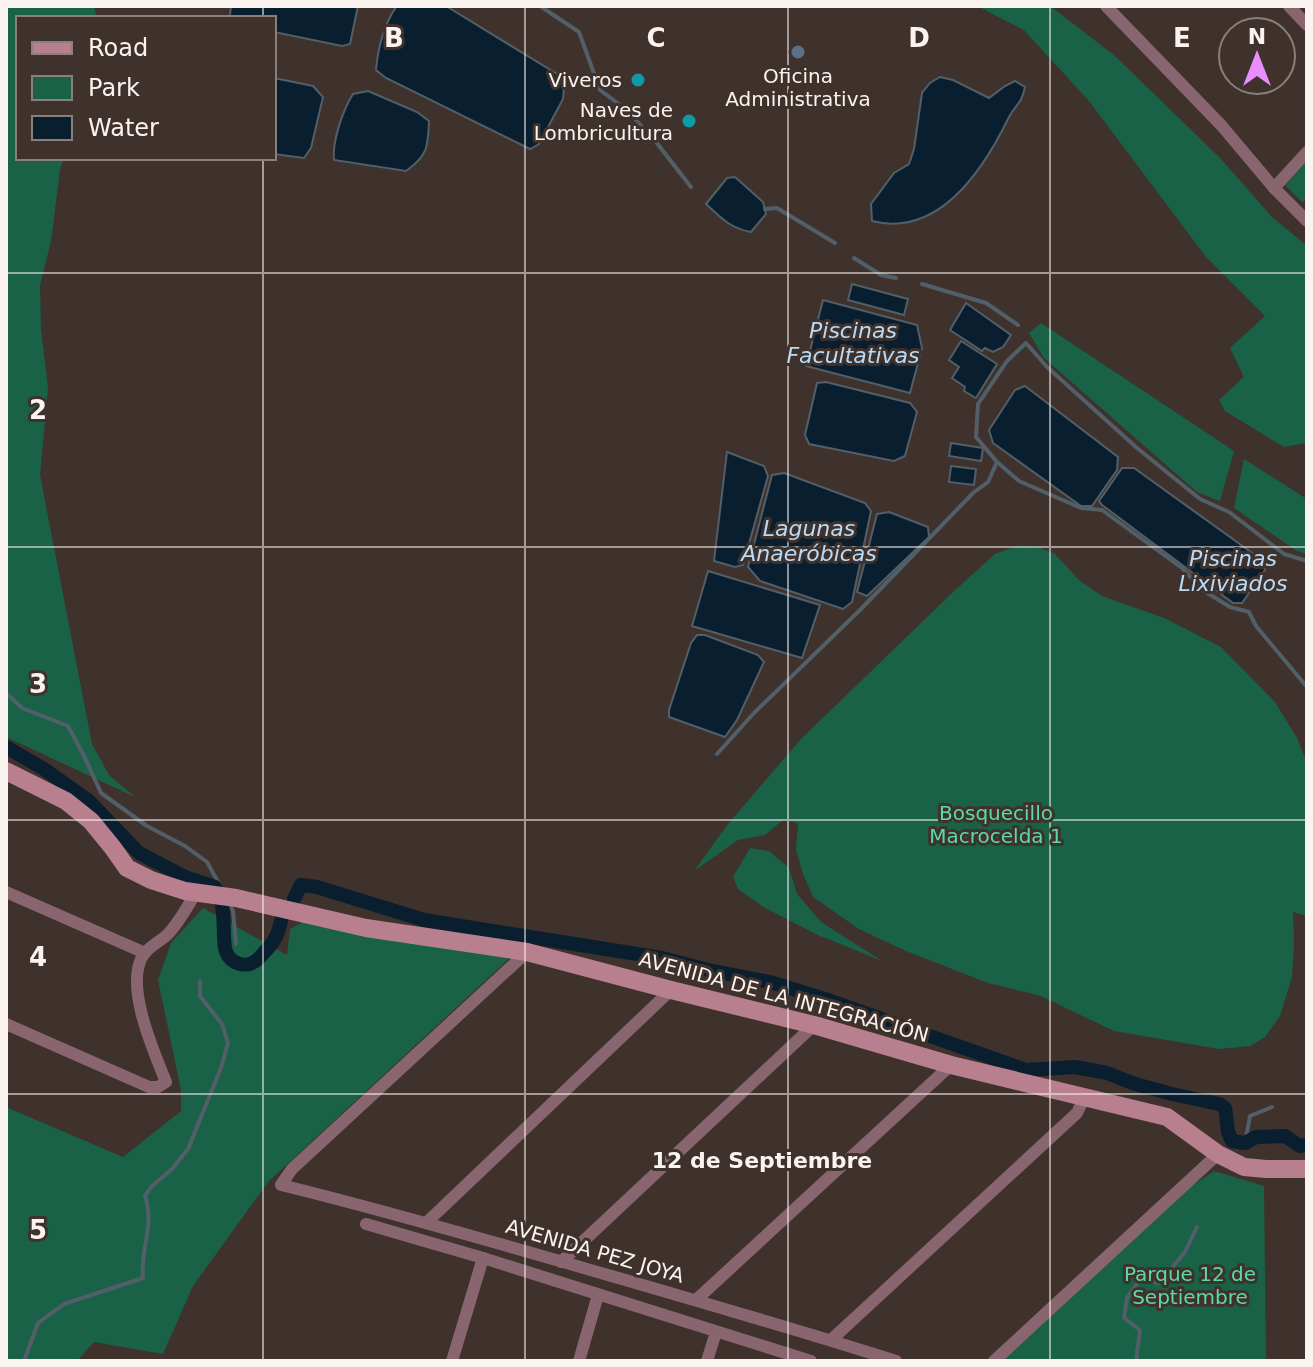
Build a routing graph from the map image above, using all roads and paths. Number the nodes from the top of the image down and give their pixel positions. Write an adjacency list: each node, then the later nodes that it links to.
1 (1106, 6): 5 (street)
2 (1289, 6): 3 (street)
3 (1307, 25)
4 (1307, 152): 5 (street)
5 (1274, 188): 6 (street)
6 (1307, 221)
7 (6, 771): 9 (street, AVENIDA DE LA INTEGRACIÓN)
8 (6, 892): 11 (street)
9 (202, 893): 10 (street, AVENIDA DE LA INTEGRACIÓN); 11 (street)
10 (527, 952): 12 (street, AVENIDA DE LA INTEGRACIÓN); 19 (street, AVENIDA PEZ JOYA)
11 (145, 953): 13 (street)
12 (671, 990): 14 (street, AVENIDA DE LA INTEGRACIÓN); 19 (street)
13 (6, 1024)
14 (814, 1025): 15 (street, AVENIDA DE LA INTEGRACIÓN); 22 (street)
15 (951, 1065): 16 (street, AVENIDA DE LA INTEGRACIÓN); 24 (street)
16 (1085, 1096): 17 (street, AVENIDA DE LA INTEGRACIÓN); 26 (street)
17 (1218, 1154): 18 (street, AVENIDA DE LA INTEGRACIÓN); 32 (street)
18 (1307, 1169)
19 (426, 1223): 22 (street, AVENIDA PEZ JOYA)
20 (366, 1224): 21 (street, AVENIDA PEZ JOYA)
21 (483, 1258): 23 (street, AVENIDA PEZ JOYA); 27 (street)
22 (561, 1262): 24 (street, AVENIDA PEZ JOYA)
23 (598, 1295): 25 (street, AVENIDA PEZ JOYA); 28 (street)
24 (696, 1300): 26 (street, AVENIDA PEZ JOYA)
25 (716, 1332): 29 (street); 30 (street, AVENIDA PEZ JOYA)
26 (831, 1340): 31 (street, AVENIDA PEZ JOYA)
27 (452, 1361)
28 (579, 1361)
29 (707, 1361)
30 (811, 1361)
31 (896, 1361)
32 (994, 1361)

